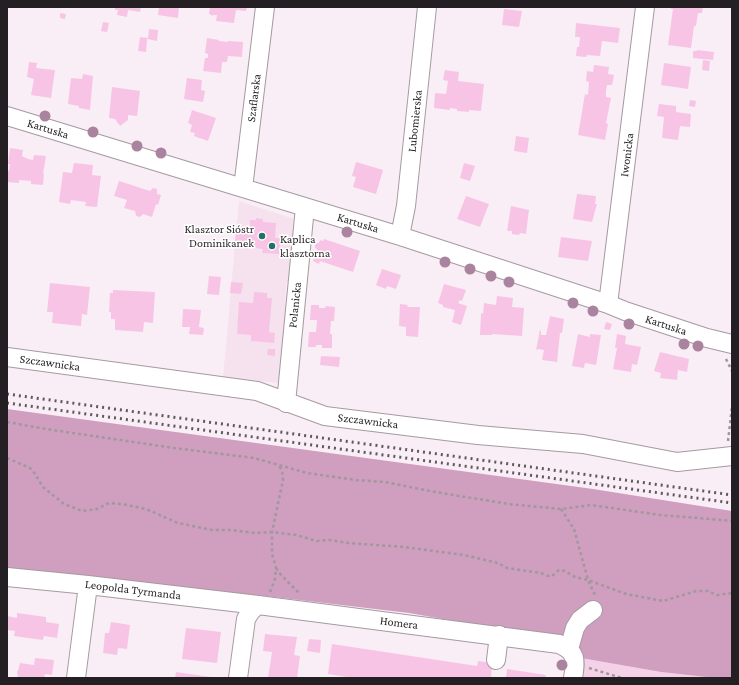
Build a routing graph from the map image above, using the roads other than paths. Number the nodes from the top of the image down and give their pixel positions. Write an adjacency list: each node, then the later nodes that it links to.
1 (265, 7): 5 (street, Szaflarska)
2 (427, 7): 7 (street, Lubomierska)
3 (645, 7): 8 (street, Iwonicka)
4 (7, 116): 5 (street, Kartuska)
5 (243, 188): 6 (street, Kartuska)
6 (305, 207): 7 (street, Kartuska); 11 (street, Polanicka)
7 (400, 236): 8 (street, Kartuska)
8 (608, 304): 9 (street, Kartuska)
9 (732, 344)
10 (7, 357): 11 (street, Szczawnicka)
11 (286, 403): 12 (street, Szczawnicka)
12 (730, 456)
13 (7, 577): 14 (street, Leopolda Tyrmanda)
14 (88, 585): 15 (street, Leopolda Tyrmanda); 20 (street)
15 (262, 605): 17 (street, Homera); 21 (street)
16 (593, 610): 18 (street)
17 (499, 635): 18 (street, Homera); 19 (street)
18 (569, 659)
19 (496, 660)
20 (76, 678)
21 (238, 678)

